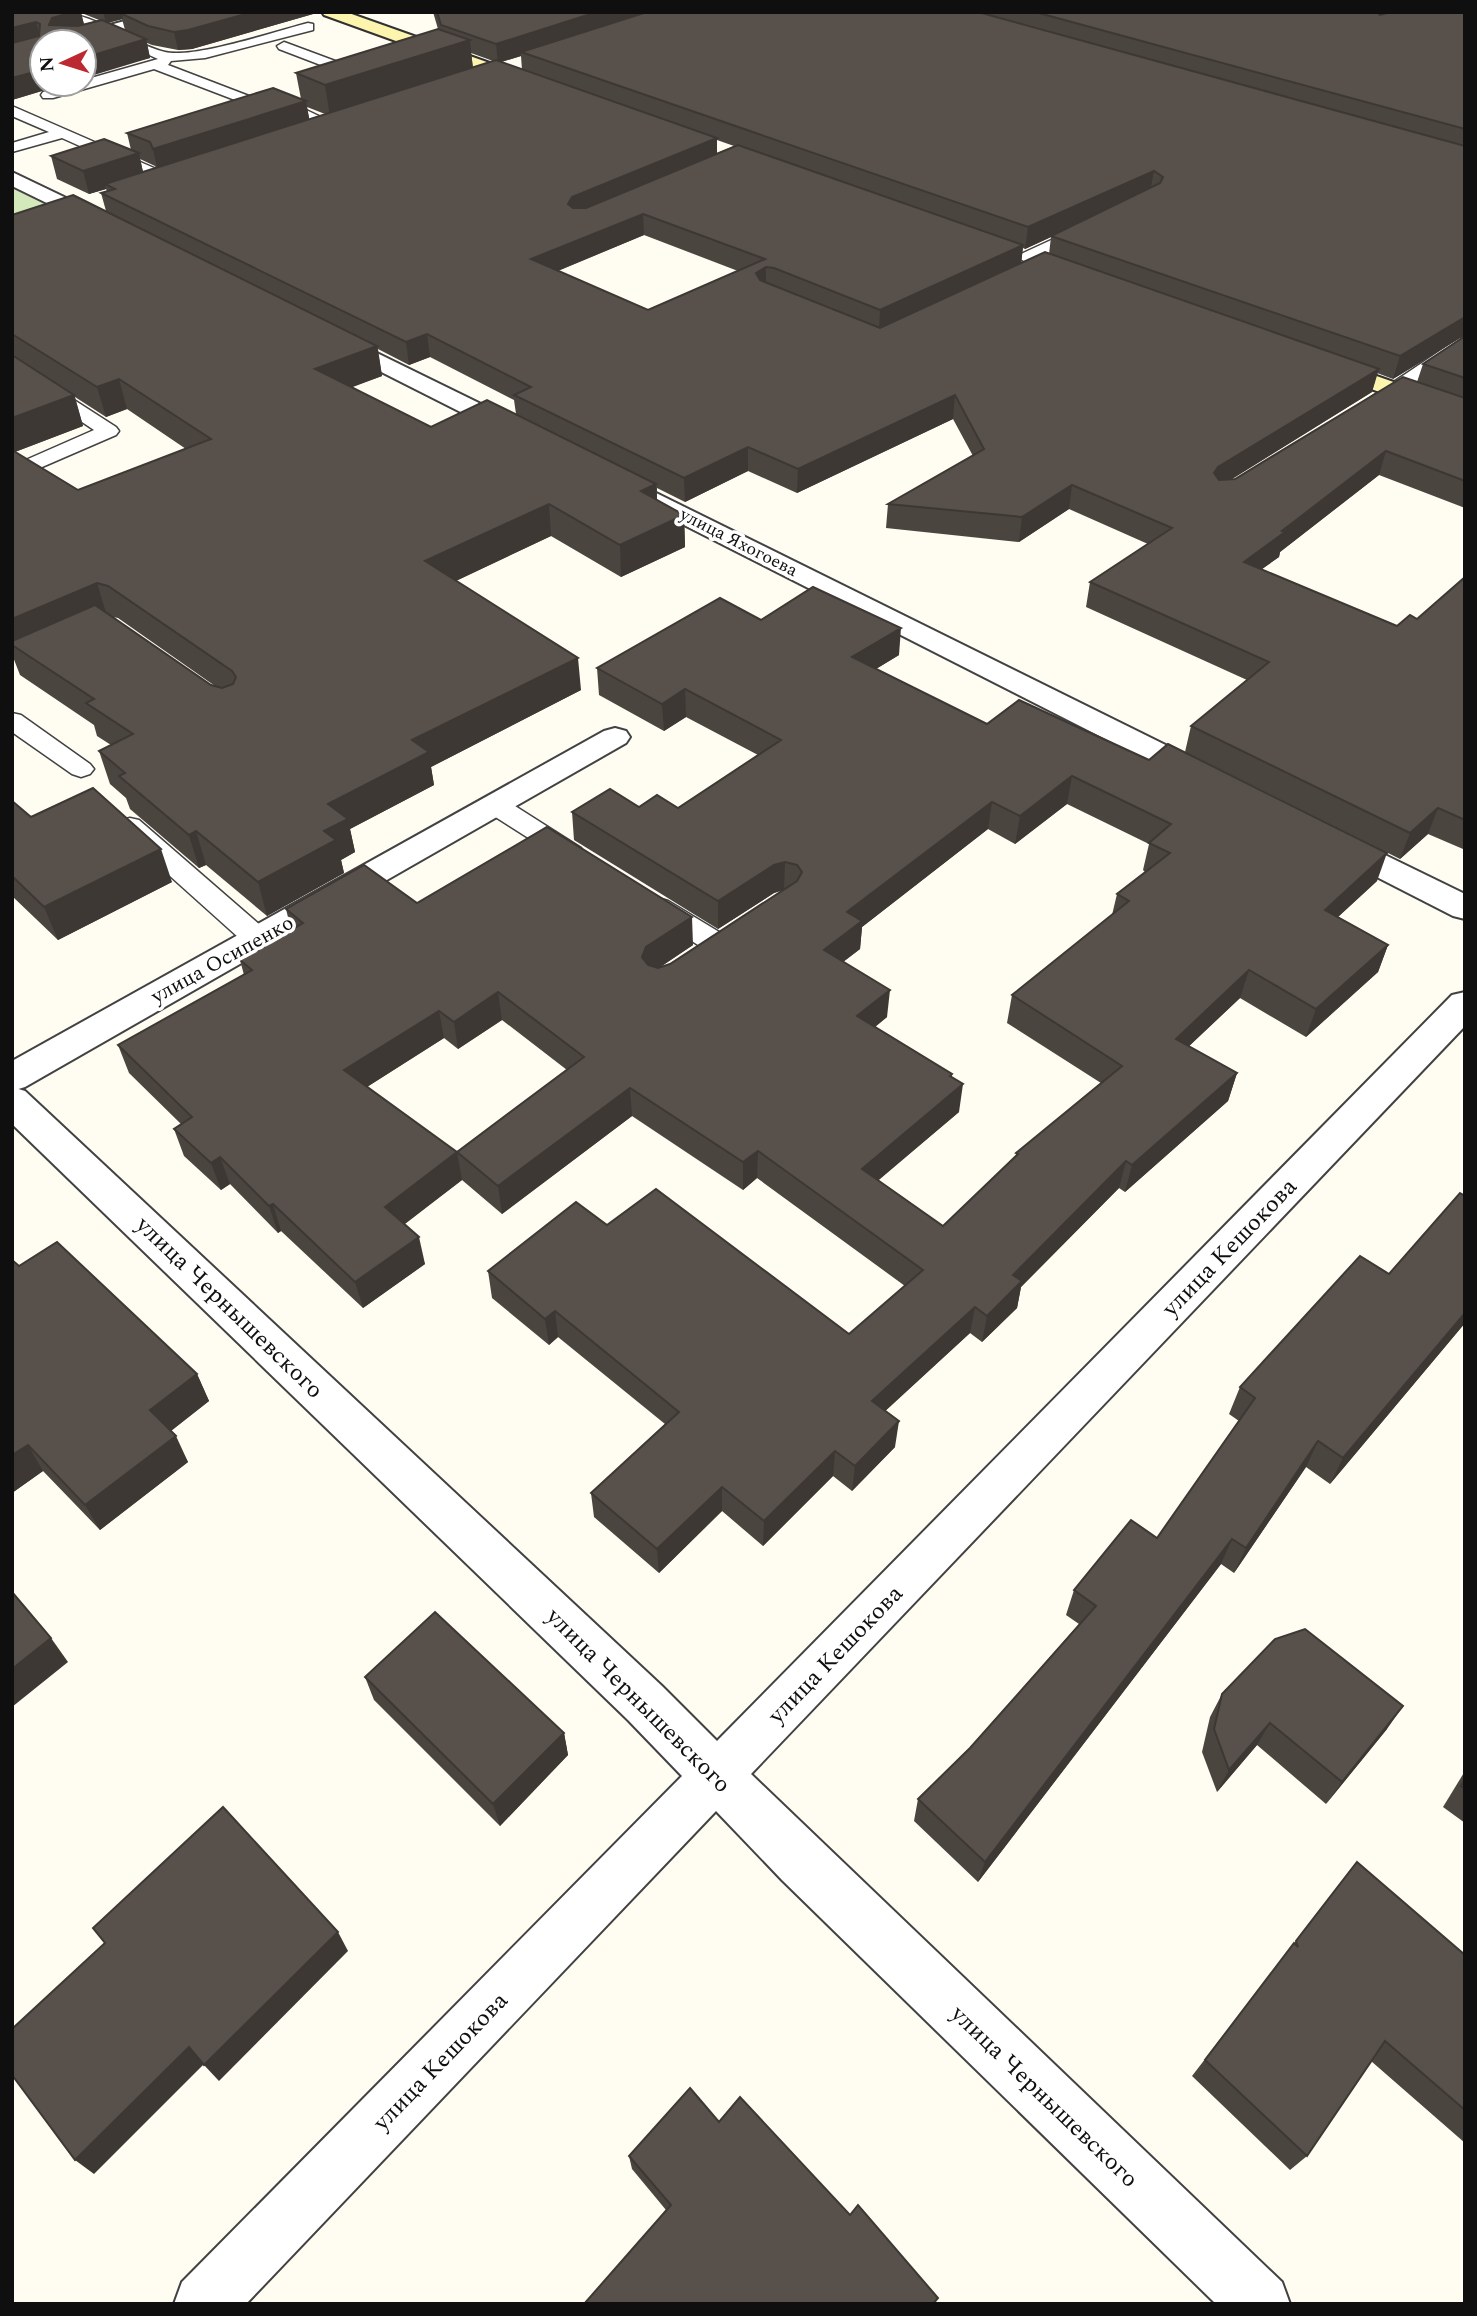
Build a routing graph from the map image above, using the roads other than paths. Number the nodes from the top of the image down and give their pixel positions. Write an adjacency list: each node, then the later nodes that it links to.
1 (60, 12): 5 (lane)
2 (177, 12): 5 (street)
3 (330, 12): 10 (main road)
4 (308, 27): 8 (lane)
5 (105, 31): 6 (street); 8 (lane)
6 (98, 33)
7 (284, 46): 13 (lane)
8 (160, 61): 11 (lane); 16 (lane)
9 (524, 64): 10 (street)
10 (498, 72): 12 (street); 14 (main road)
11 (98, 80)
12 (473, 80)
13 (342, 84)
14 (544, 89)
15 (305, 96): 16 (lane)
16 (280, 103): 18 (lane)
17 (12, 110): 19 (lane)
18 (340, 124): 20 (street)
19 (62, 133): 21 (lane); 22 (lane)
20 (307, 134)
21 (12, 148)
22 (148, 171)
23 (12, 178): 27 (street)
24 (166, 180): 25 (street)
25 (140, 188)
26 (101, 201): 27 (street)
27 (63, 213): 29 (street)
28 (1100, 223): 30 (lane)
29 (125, 234)
30 (1031, 264)
31 (313, 329): 38 (street)
32 (1465, 342): 35 (lane)
33 (1303, 357): 35 (main road)
34 (12, 366): 39 (lane)
35 (1394, 390): 36 (lane); 37 (main road)
36 (1360, 411)
37 (1465, 415)
38 (538, 442)
39 (12, 474)
40 (613, 479): 44 (street, улица Яхогоева)
41 (12, 720): 43 (lane)
42 (615, 737): 45 (street, улица Осипенко)
43 (81, 769)
44 (1231, 790)
45 (495, 805): 48 (lane); 51 (street, улица Осипенко)
46 (112, 810): 51 (lane)
47 (1317, 834): 50 (street)
48 (589, 864)
49 (636, 894): 52 (lane)
50 (1465, 908)
51 (258, 939): 54 (street, улица Осипенко)
52 (720, 944)
53 (1465, 1004): 56 (street, улица Кешокова)
54 (12, 1078)
55 (12, 1101): 56 (street, улица Чернышевского)
56 (717, 1777): 57 (street, улица Кешокова); 58 (street, улица Чернышевского)
57 (204, 2304)
58 (1260, 2304)

